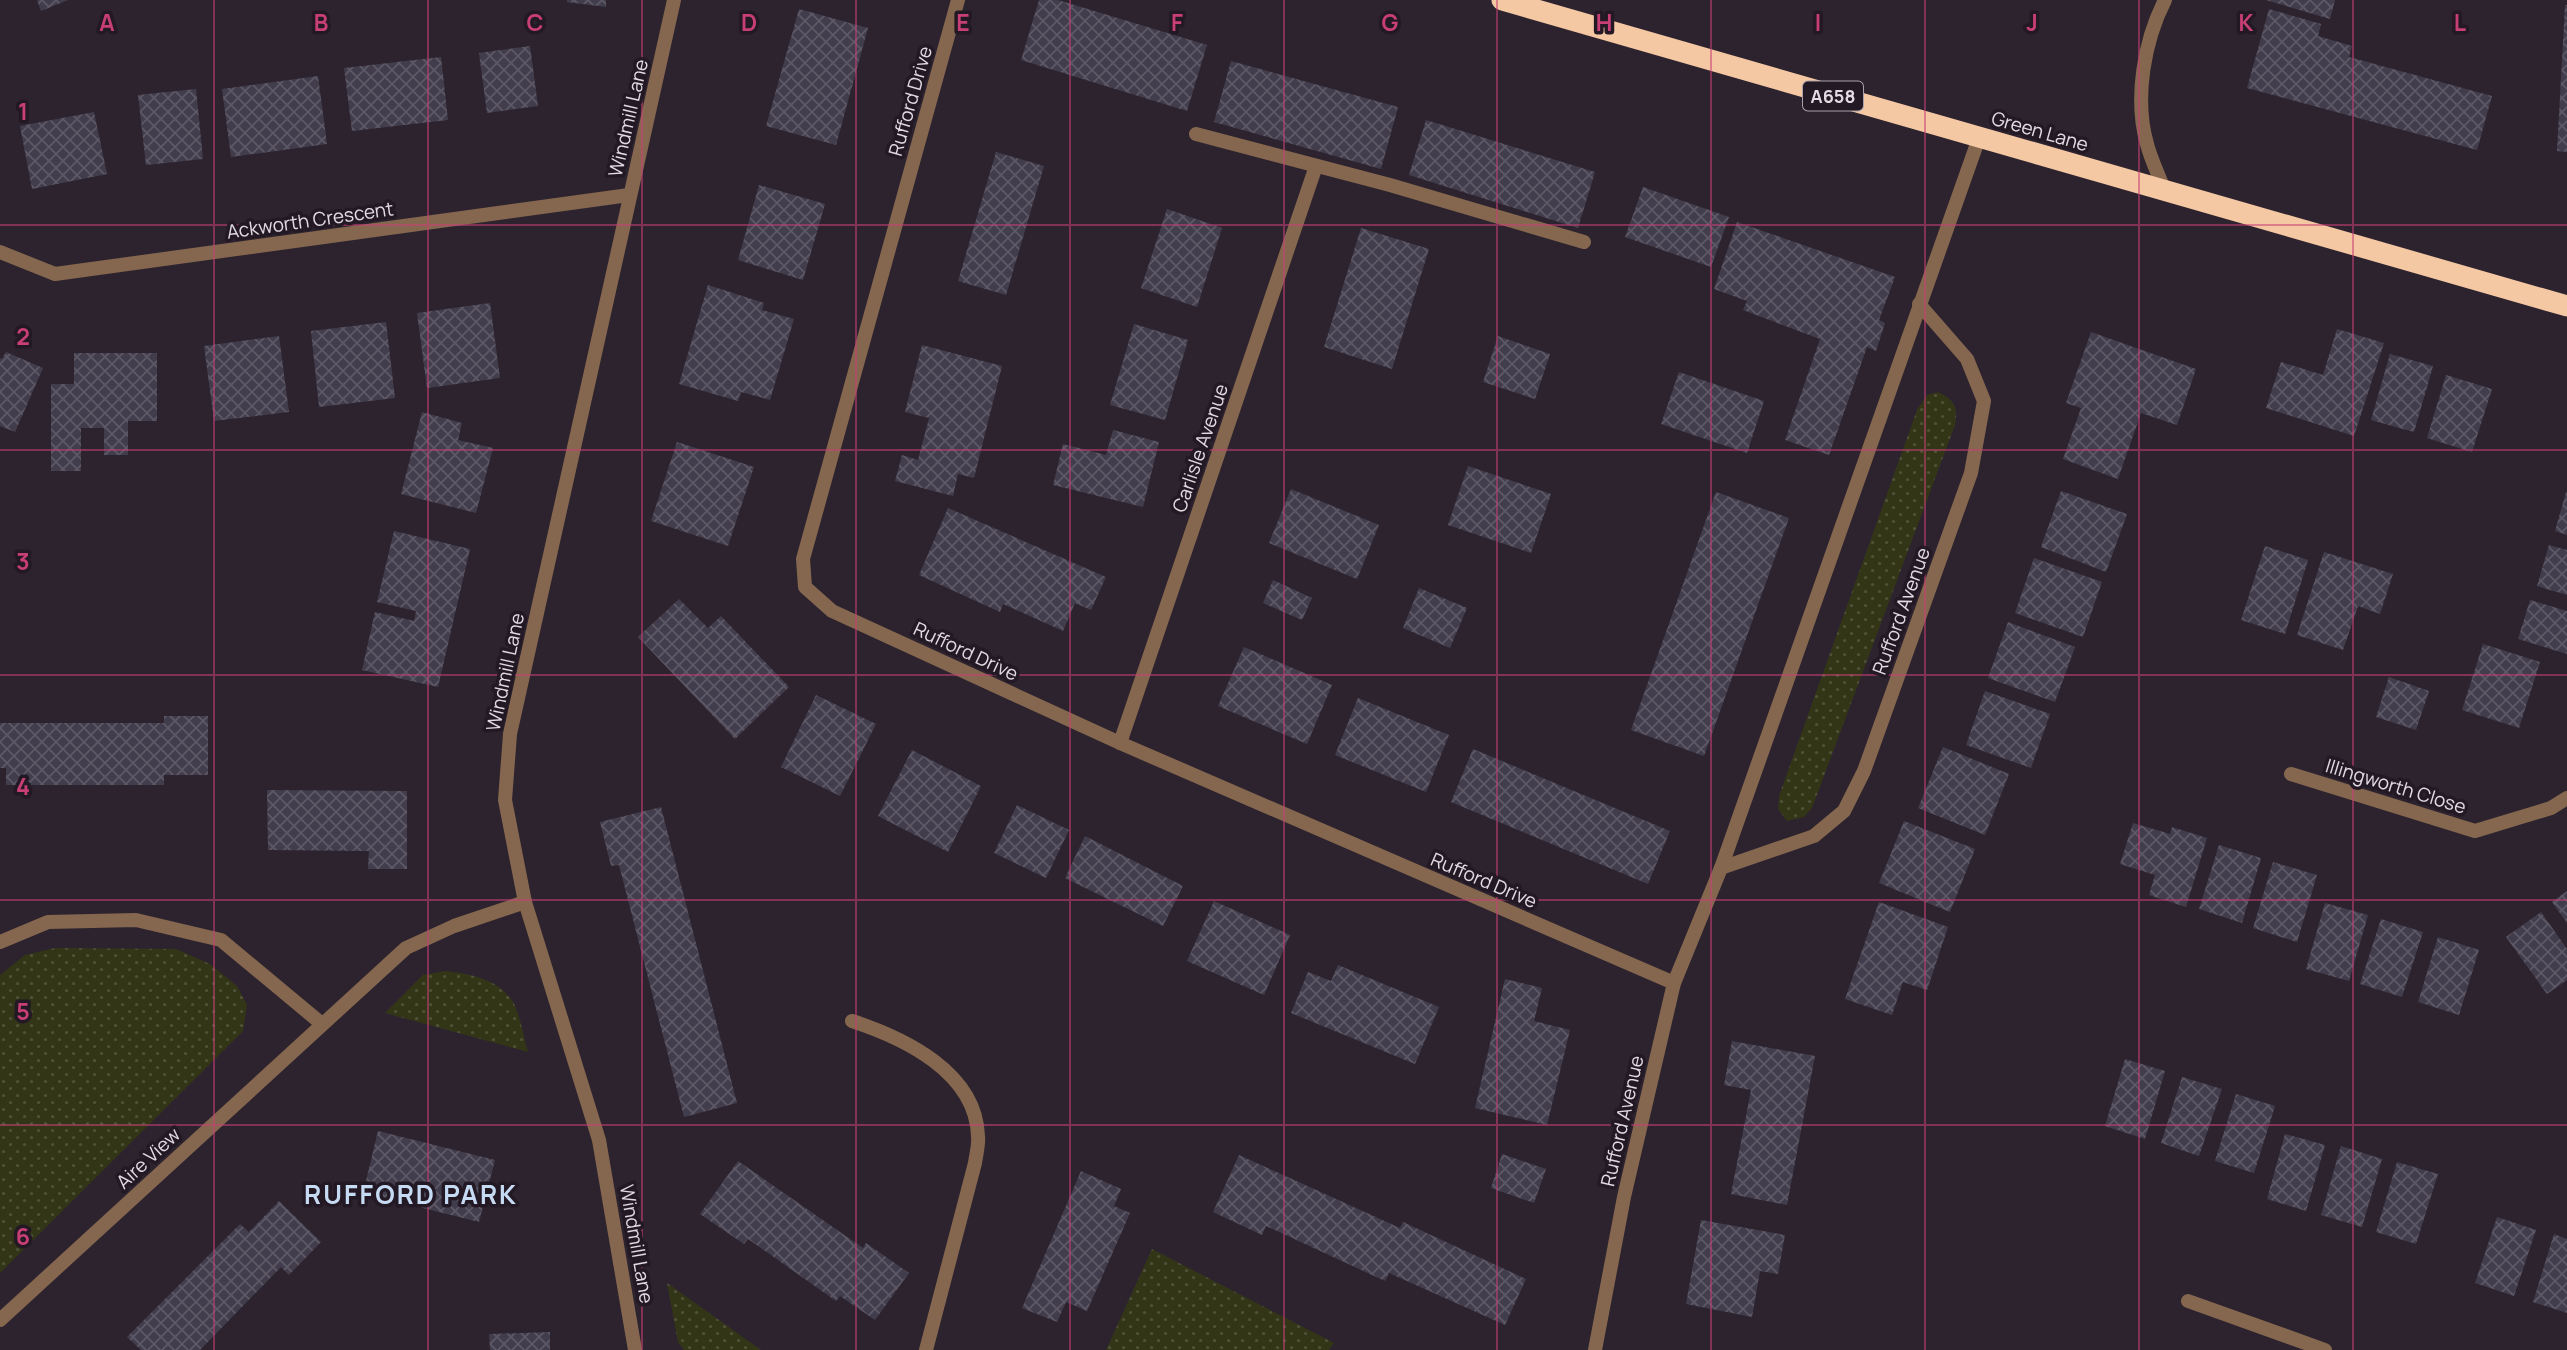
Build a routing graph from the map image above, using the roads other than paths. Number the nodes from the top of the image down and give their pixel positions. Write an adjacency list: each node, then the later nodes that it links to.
1 (674, 0): 9 (street, Windmill Lane)
2 (958, 0): 14 (street, Rufford Drive)
3 (1502, 0): 6 (highway, Green Lane / A658)
4 (2163, 3): 8 (street)
5 (1196, 134): 7 (street)
6 (1979, 138): 8 (highway, Green Lane / A658); 12 (street, Rufford Avenue)
7 (1316, 166): 10 (street); 14 (street, Carlisle Avenue)
8 (2164, 190): 13 (highway, Green Lane / A658)
9 (629, 195): 11 (street, Ackworth Crescent); 18 (street, Windmill Lane)
10 (1584, 242)
11 (0, 252)
12 (1919, 304): 17 (street, Rufford Avenue); 17 (street, Rufford Avenue)
13 (2567, 306)
14 (1120, 743): 20 (street, Rufford Drive)
15 (2291, 774): 16 (street, Illingworth Close)
16 (2567, 798)
17 (1721, 868): 20 (street, Rufford Avenue)
18 (525, 902): 22 (street, Aire View); 25 (street, Windmill Lane)
19 (0, 942): 22 (street)
20 (1674, 983): 27 (street, Rufford Avenue)
21 (852, 1021): 26 (street)
22 (322, 1024): 24 (street, Aire View)
23 (2188, 1301): 28 (street)
24 (0, 1320)
25 (635, 1350)
26 (926, 1350)
27 (1595, 1350)
28 (2325, 1350)

